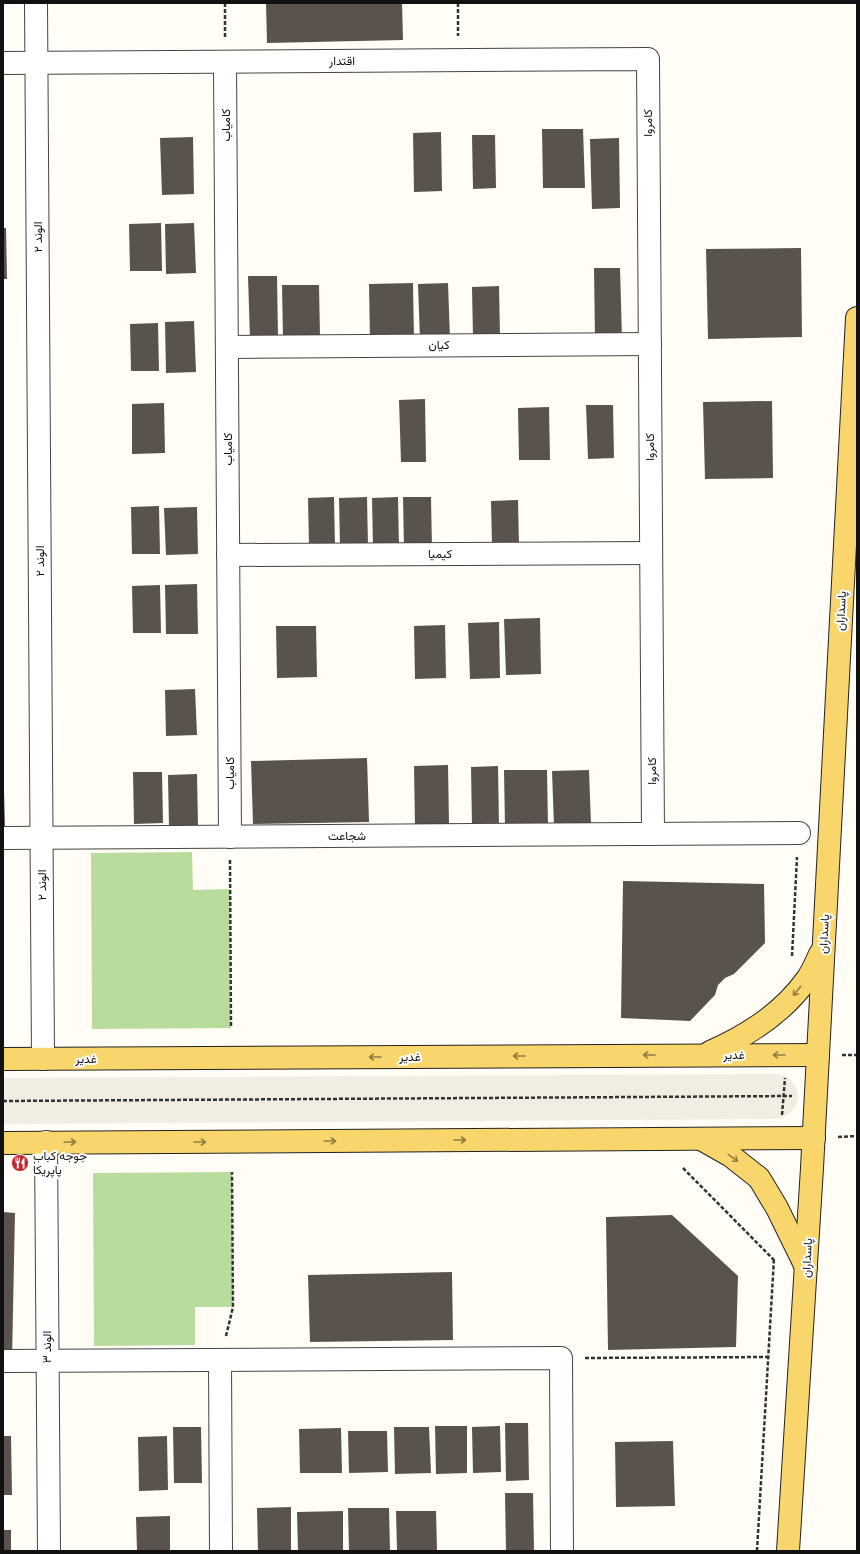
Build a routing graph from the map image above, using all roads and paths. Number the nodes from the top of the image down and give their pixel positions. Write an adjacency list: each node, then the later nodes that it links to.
1 (36, 3): 8 (street, الوند ۲)
2 (225, 3): 6 (path)
3 (458, 3): 5 (path)
4 (648, 59): 5 (street, اقتدار); 10 (street, کامروا)
5 (459, 60): 6 (street, اقتدار)
6 (226, 62): 8 (street, اقتدار); 11 (street, کامیاب)
7 (3, 63): 8 (street, اقتدار)
8 (37, 63): 18 (street, الوند ۲)
9 (857, 318): 19 (main road, پاسداران)
10 (650, 344): 11 (street, کیان); 12 (street, کامروا)
11 (227, 347): 13 (street, کامیاب)
12 (651, 553): 13 (street, کیمیا); 14 (street, کامروا)
13 (228, 555): 16 (street, کامیاب)
14 (653, 834): 15 (street, شجاعت); 16 (street, شجاعت)
15 (799, 834)
16 (230, 837): 18 (street, شجاعت); 20 (path)
17 (3, 838): 18 (street, شجاعت)
18 (42, 838): 24 (street, الوند ۲)
19 (824, 945): 21 (main road, one-way to 21); 22 (main road, پاسداران)
20 (231, 1028)
21 (704, 1055): 22 (main road, غدیر, one-way to 21); 24 (main road, غدیر, one-way to 24)
22 (818, 1055): 25 (main road, پاسداران)
23 (3, 1059): 24 (main road, غدیر)
24 (43, 1059)
25 (815, 1095): 26 (path); 28 (main road, پاسداران)
26 (3, 1101)
27 (700, 1138): 28 (main road); 29 (main road, one-way to 27); 33 (main road, one-way to 33)
28 (814, 1138): 33 (main road, پاسداران)
29 (46, 1142): 30 (main road); 38 (street, الوند ۳)
30 (3, 1143)
31 (683, 1168): 34 (path)
32 (232, 1172): 36 (path)
33 (807, 1268): 43 (main road, پاسداران)
34 (768, 1357): 35 (path); 42 (path)
35 (561, 1358): 36 (street); 41 (street)
36 (220, 1360): 38 (street); 40 (street)
37 (3, 1361): 38 (street)
38 (48, 1361): 39 (street, الوند ۳)
39 (49, 1551)
40 (221, 1551)
41 (562, 1551)
42 (757, 1551)
43 (788, 1551)

